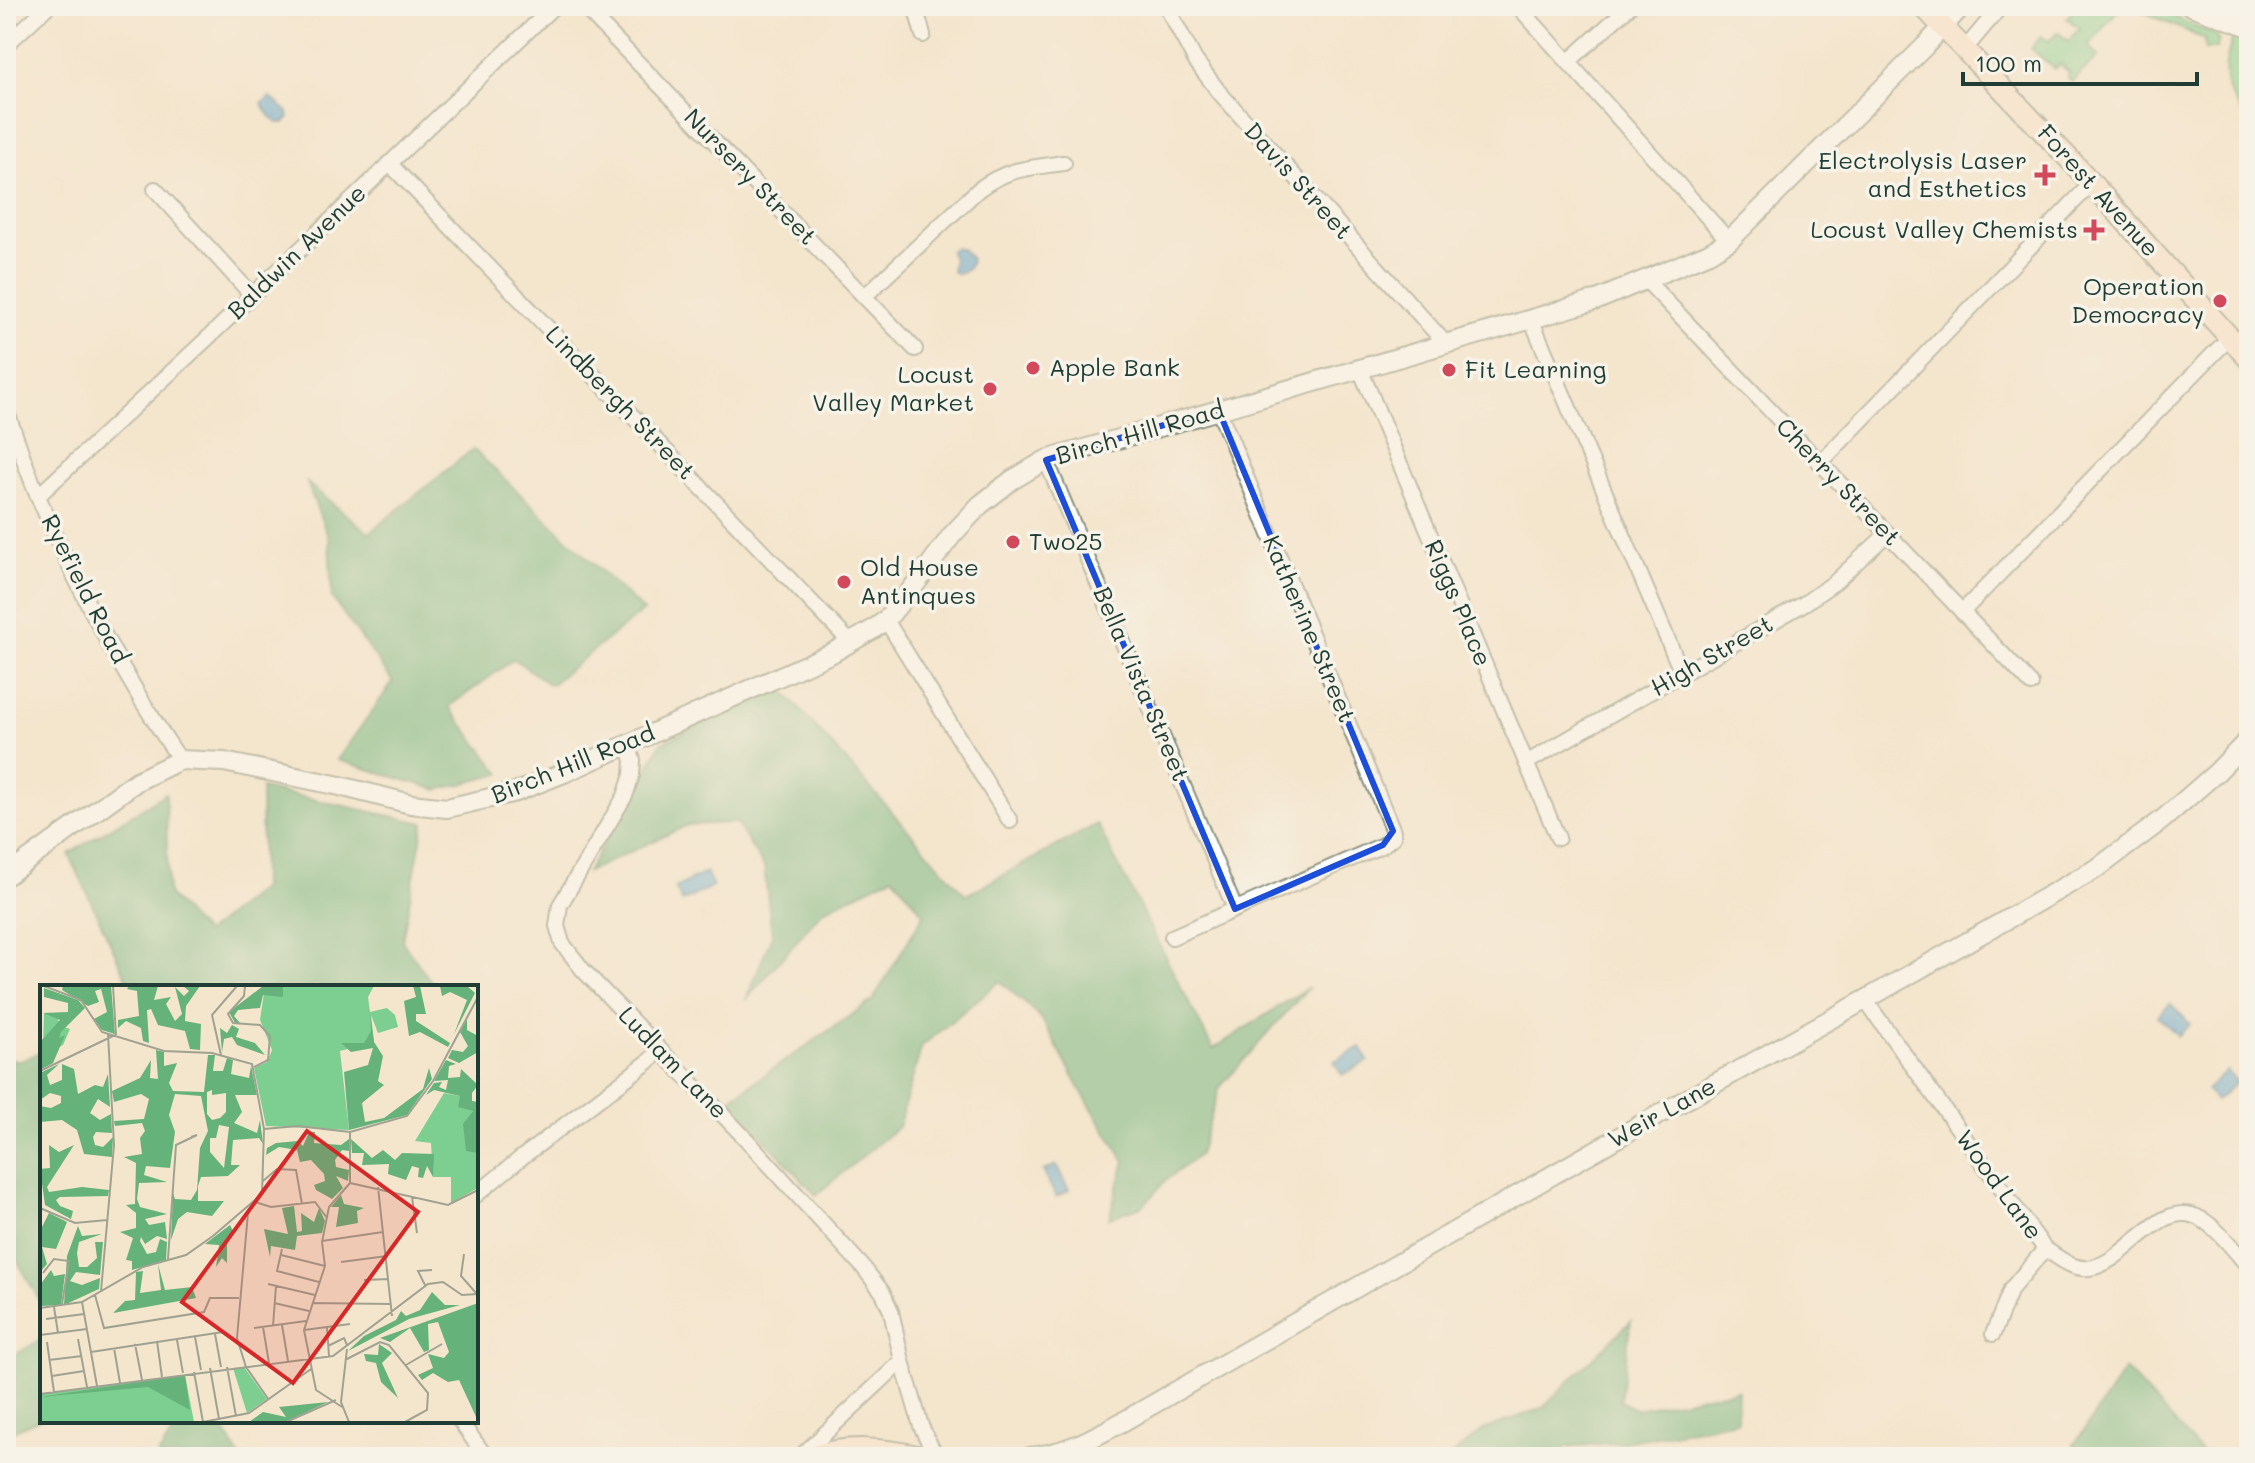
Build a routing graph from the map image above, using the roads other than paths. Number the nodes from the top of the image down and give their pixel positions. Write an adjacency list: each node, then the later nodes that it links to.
1 (48, 6): 15 (street)
2 (554, 6): 18 (street, Baldwin Avenue)
3 (583, 6): 25 (street, Nursery Street)
4 (915, 6): 14 (street)
5 (1166, 6): 28 (street, Davis Street)
6 (1518, 6): 17 (street)
7 (1630, 6): 17 (street)
8 (1923, 6): 12 (main road, Forest Avenue)
9 (1962, 6): 12 (street, Birch Hill Road)
10 (2001, 6): 16 (street)
11 (2191, 6): 13 (street)
12 (1943, 27): 16 (main road, Forest Avenue); 22 (street, Birch Hill Road)
13 (2249, 27)
14 (923, 35)
15 (6, 45)
16 (1965, 49): 20 (main road, Forest Avenue)
17 (1568, 62): 22 (street)
18 (389, 163): 24 (street, Baldwin Avenue); 40 (street, Lindbergh Street)
19 (1064, 163): 25 (street)
20 (2092, 183): 27 (main road, Forest Avenue); 35 (street)
21 (155, 189): 24 (street)
22 (1729, 241): 23 (street, Birch Hill Road)
23 (1646, 280): 26 (street, Birch Hill Road); 35 (street, Cherry Street)
24 (252, 295): 36 (street, Baldwin Avenue)
25 (865, 296): 29 (street, Nursery Street)
26 (1531, 319): 28 (street, Birch Hill Road); 41 (street)
27 (2230, 337): 30 (main road, Forest Avenue); 38 (street)
28 (1446, 344): 31 (street, Birch Hill Road)
29 (915, 349)
30 (2249, 359)
31 (1360, 369): 32 (street, Birch Hill Road); 46 (street, Riggs Place)
32 (1218, 409): 34 (street, Birch Hill Road); 50 (street, Katherine Street)
33 (6, 410): 36 (street, Ryefield Road)
34 (1046, 460): 39 (street, Birch Hill Road); 50 (street, Bella Vista Street)
35 (1820, 463): 37 (street, Cherry Street)
36 (38, 496): 45 (street, Ryefield Road)
37 (1887, 534): 38 (street, Cherry Street); 41 (street, High Street)
38 (1962, 612): 42 (street, Cherry Street)
39 (886, 620): 40 (street, Birch Hill Road); 47 (street)
40 (851, 643): 44 (street, Birch Hill Road)
41 (1682, 673): 46 (street, High Street)
42 (2031, 684)
43 (2249, 739): 52 (street, Weir Lane)
44 (628, 745): 45 (street, Birch Hill Road); 53 (street, Ludlam Lane)
45 (180, 760): 49 (street, Birch Hill Road)
46 (1526, 763): 48 (street, Riggs Place)
47 (1010, 821)
48 (1558, 838)
49 (6, 876)
50 (1235, 909): 51 (street)
51 (1172, 937)
52 (1865, 1000): 55 (street, Wood Lane); 60 (street, Weir Lane)
53 (660, 1050): 54 (street); 58 (street, Ludlam Lane)
54 (478, 1193)
55 (2045, 1249): 56 (street, Wood Lane); 57 (street)
56 (2249, 1267)
57 (1993, 1334)
58 (902, 1361): 62 (street); 65 (street, Ludlam Lane)
59 (461, 1423): 61 (street)
60 (1052, 1456): 66 (street, Weir Lane)
61 (486, 1457)
62 (800, 1457)
63 (809, 1457): 64 (main road)
64 (923, 1457)
65 (936, 1457)
66 (1030, 1457)

